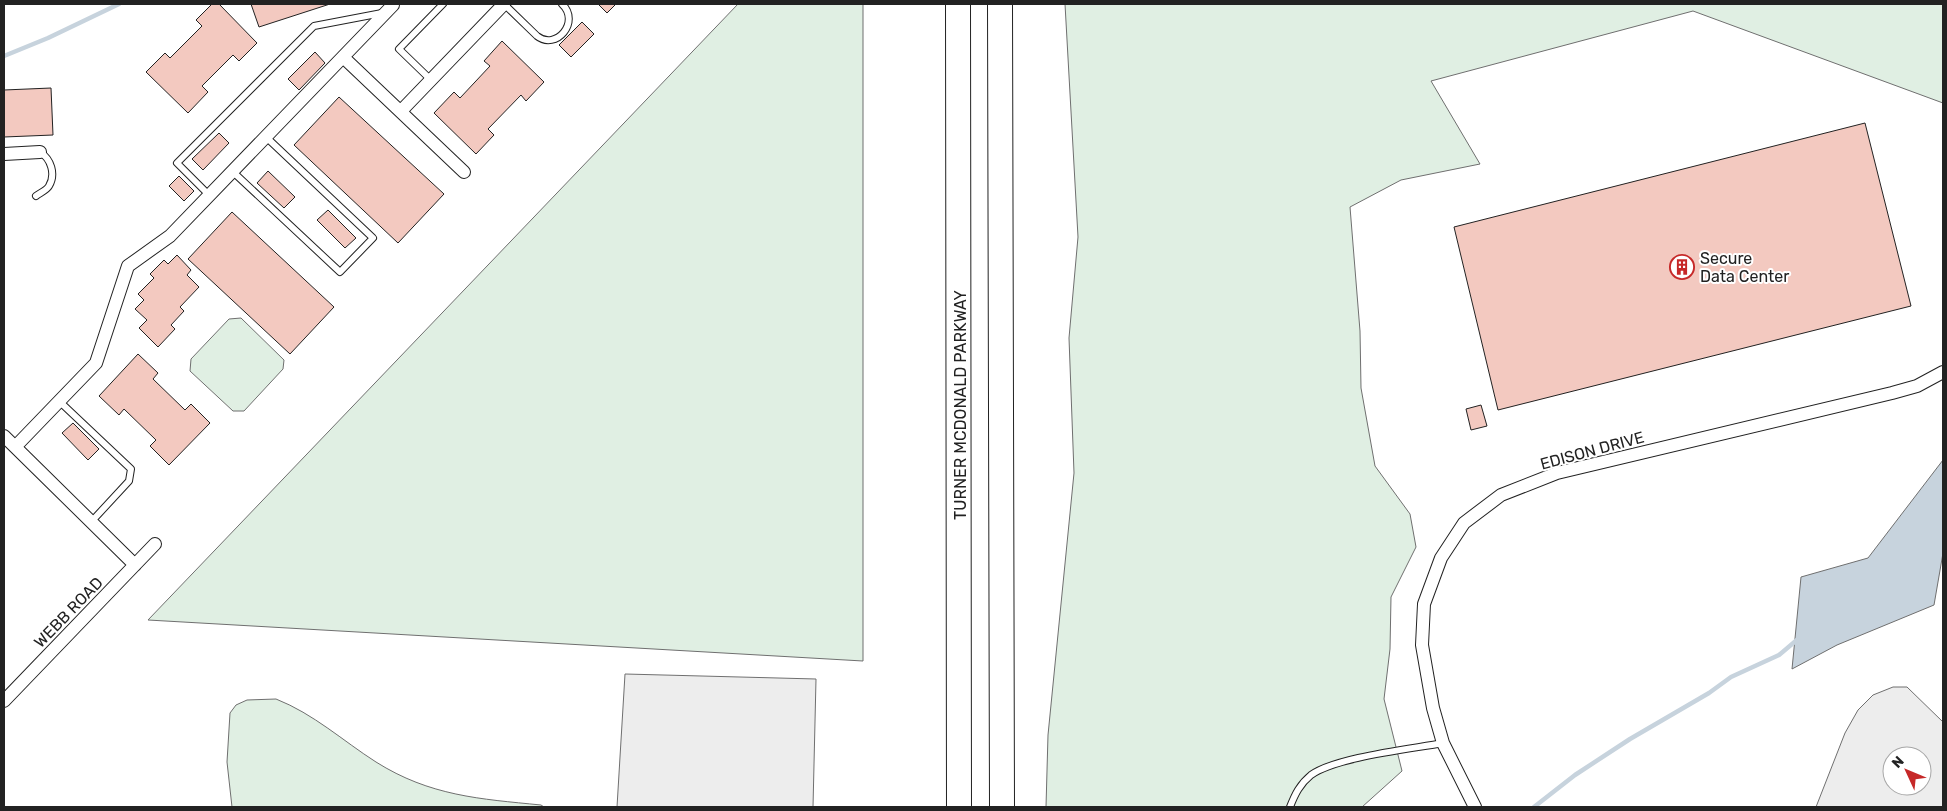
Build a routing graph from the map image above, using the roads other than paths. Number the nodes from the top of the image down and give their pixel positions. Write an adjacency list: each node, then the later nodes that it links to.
1 (442, 4): 8 (lane)
2 (504, 4): 3 (lane); 8 (street)
3 (562, 4)
4 (958, 4): 26 (highway, TURNER MCDONALD PARKWAY)
5 (1000, 4): 27 (highway)
6 (389, 9): 7 (street); 15 (lane)
7 (343, 56): 9 (street); 10 (street)
8 (431, 80): 9 (street)
9 (401, 111): 14 (street)
10 (266, 136): 13 (street); 13 (lane)
11 (40, 152): 12 (street); 16 (lane)
12 (4, 154)
13 (232, 171): 15 (street)
14 (464, 172)
15 (209, 195): 18 (street)
16 (36, 196)
17 (1943, 372): 25 (street, EDISON DRIVE)
18 (59, 401): 20 (street); 21 (lane)
19 (4, 436): 20 (street)
20 (15, 447): 21 (street)
21 (92, 520): 23 (street)
22 (155, 544): 23 (street, WEBB ROAD)
23 (135, 565): 24 (street, WEBB ROAD)
24 (4, 701)
25 (1443, 742): 28 (lane); 29 (street, EDISON DRIVE)
26 (959, 807)
27 (1002, 807)
28 (1290, 807)
29 (1475, 807)

